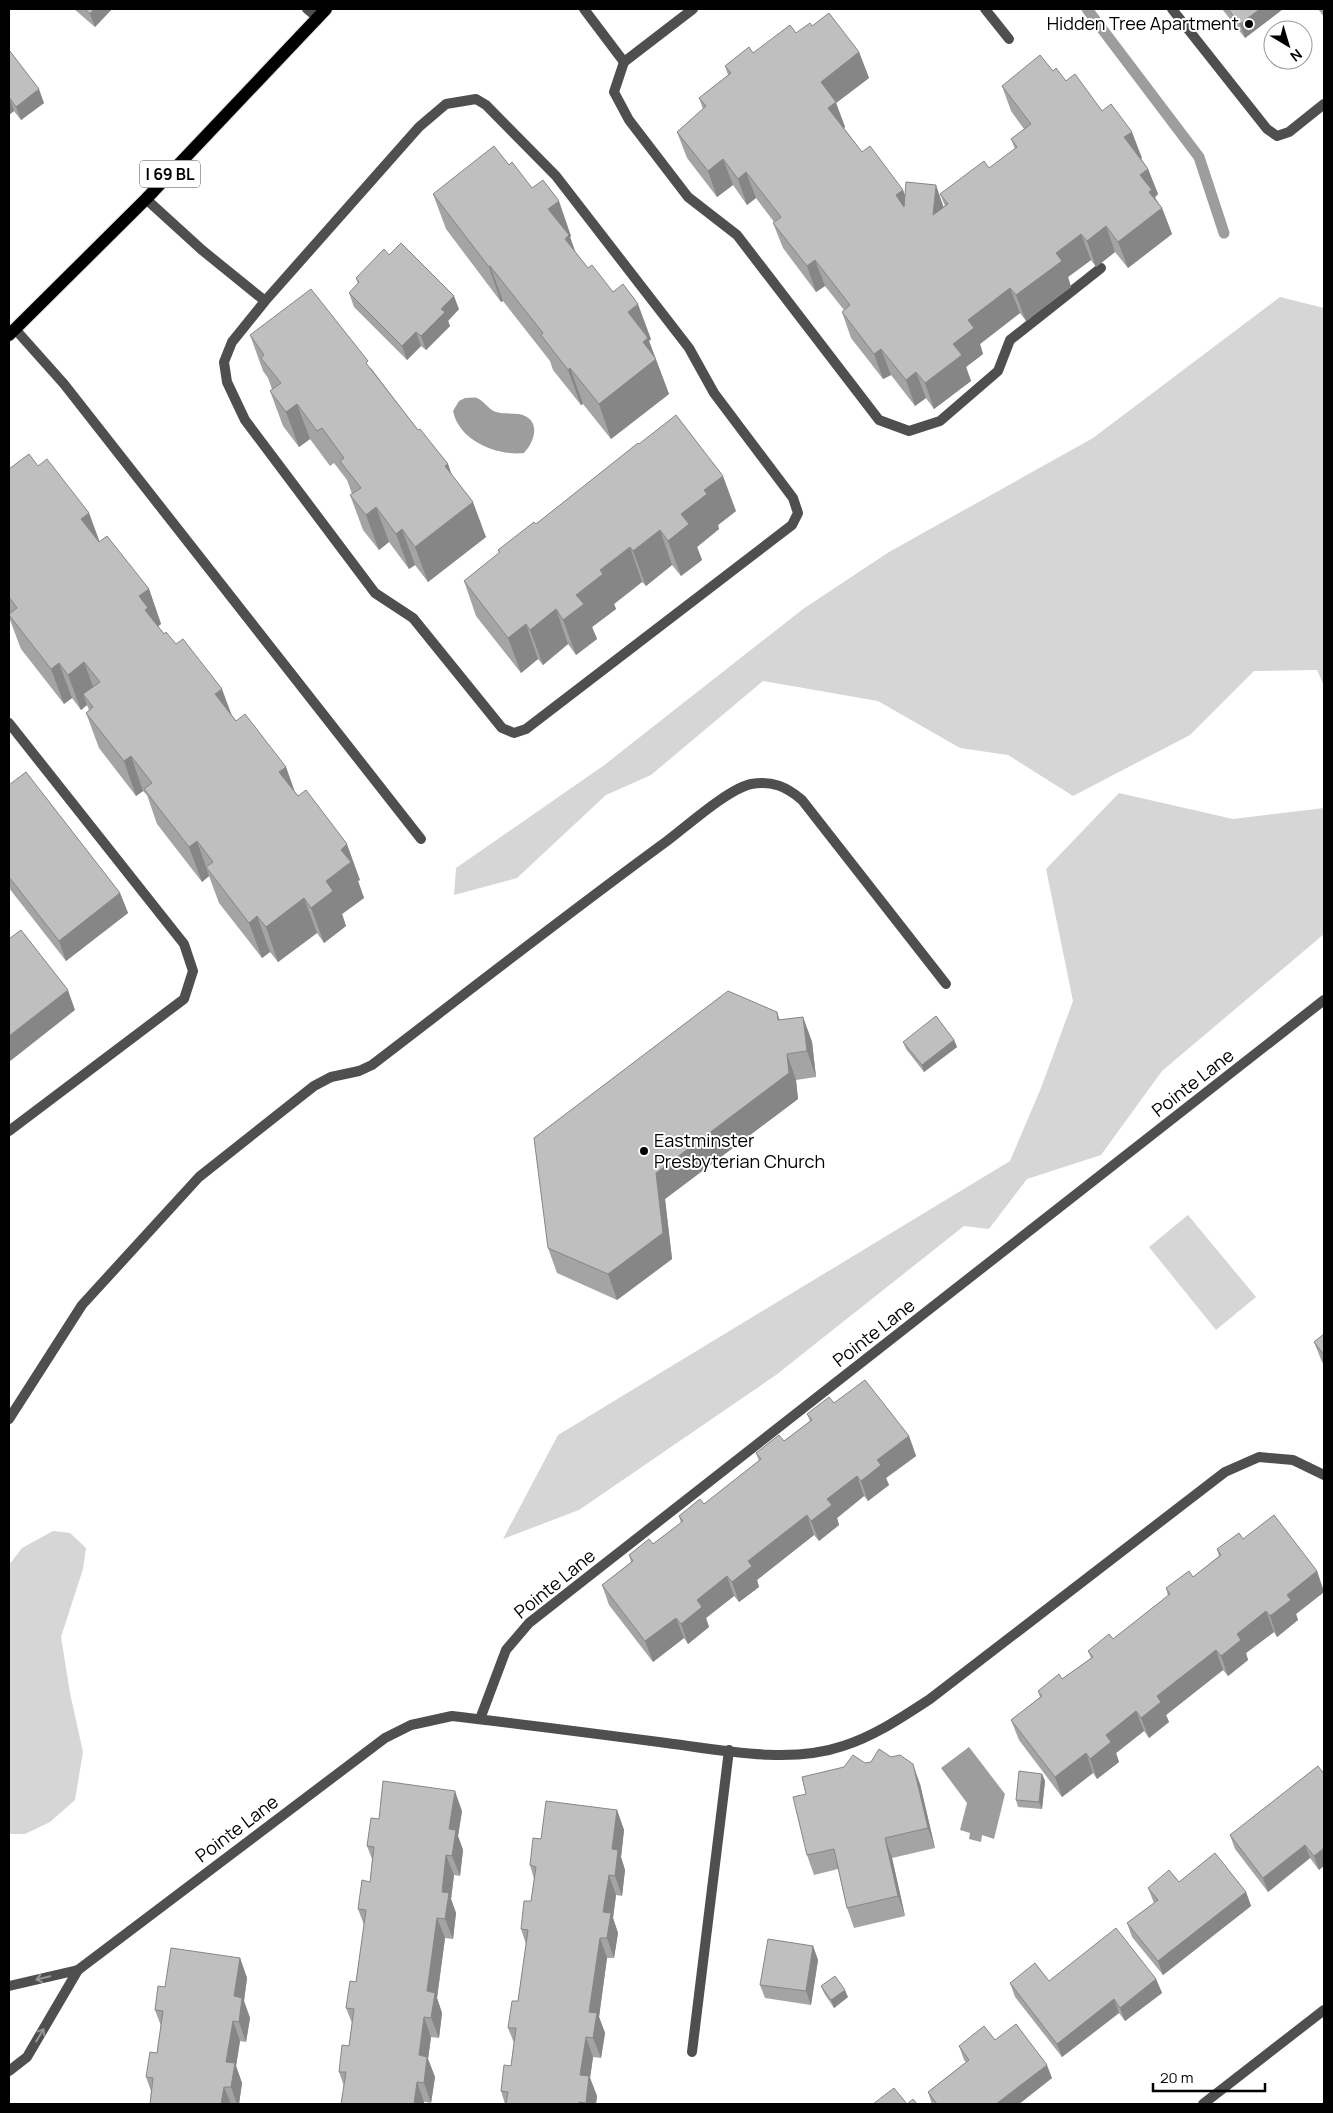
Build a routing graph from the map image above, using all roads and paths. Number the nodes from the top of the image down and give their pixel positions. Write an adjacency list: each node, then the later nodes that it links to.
1 (307, 9): 6 (street)
2 (584, 9): 8 (street)
3 (693, 9): 8 (street)
4 (985, 9): 7 (street)
5 (1172, 9): 9 (street)
6 (322, 13): 10 (main road, I 69 BL)
7 (1009, 39)
8 (624, 62): 11 (street)
9 (1324, 104)
10 (146, 199): 12 (street); 13 (main road, I 69 BL)
11 (1101, 268)
12 (265, 301): 12 (street)
13 (12, 332): 15 (street)
14 (9, 723): 18 (street)
15 (421, 839)
16 (946, 984): 19 (street)
17 (1324, 1000): 21 (street, Pointe Lane)
18 (9, 1131)
19 (9, 1419)
20 (1324, 1475): 22 (street, Pointe Lane)
21 (480, 1719): 22 (street, Pointe Lane); 23 (street, Pointe Lane)
22 (729, 1750): 26 (street)
23 (78, 1970): 24 (street, one-way to 24); 27 (street, one-way to 23)
24 (9, 1986)
25 (1324, 2010): 28 (street)
26 (692, 2052)
27 (9, 2071)
28 (1203, 2104)

